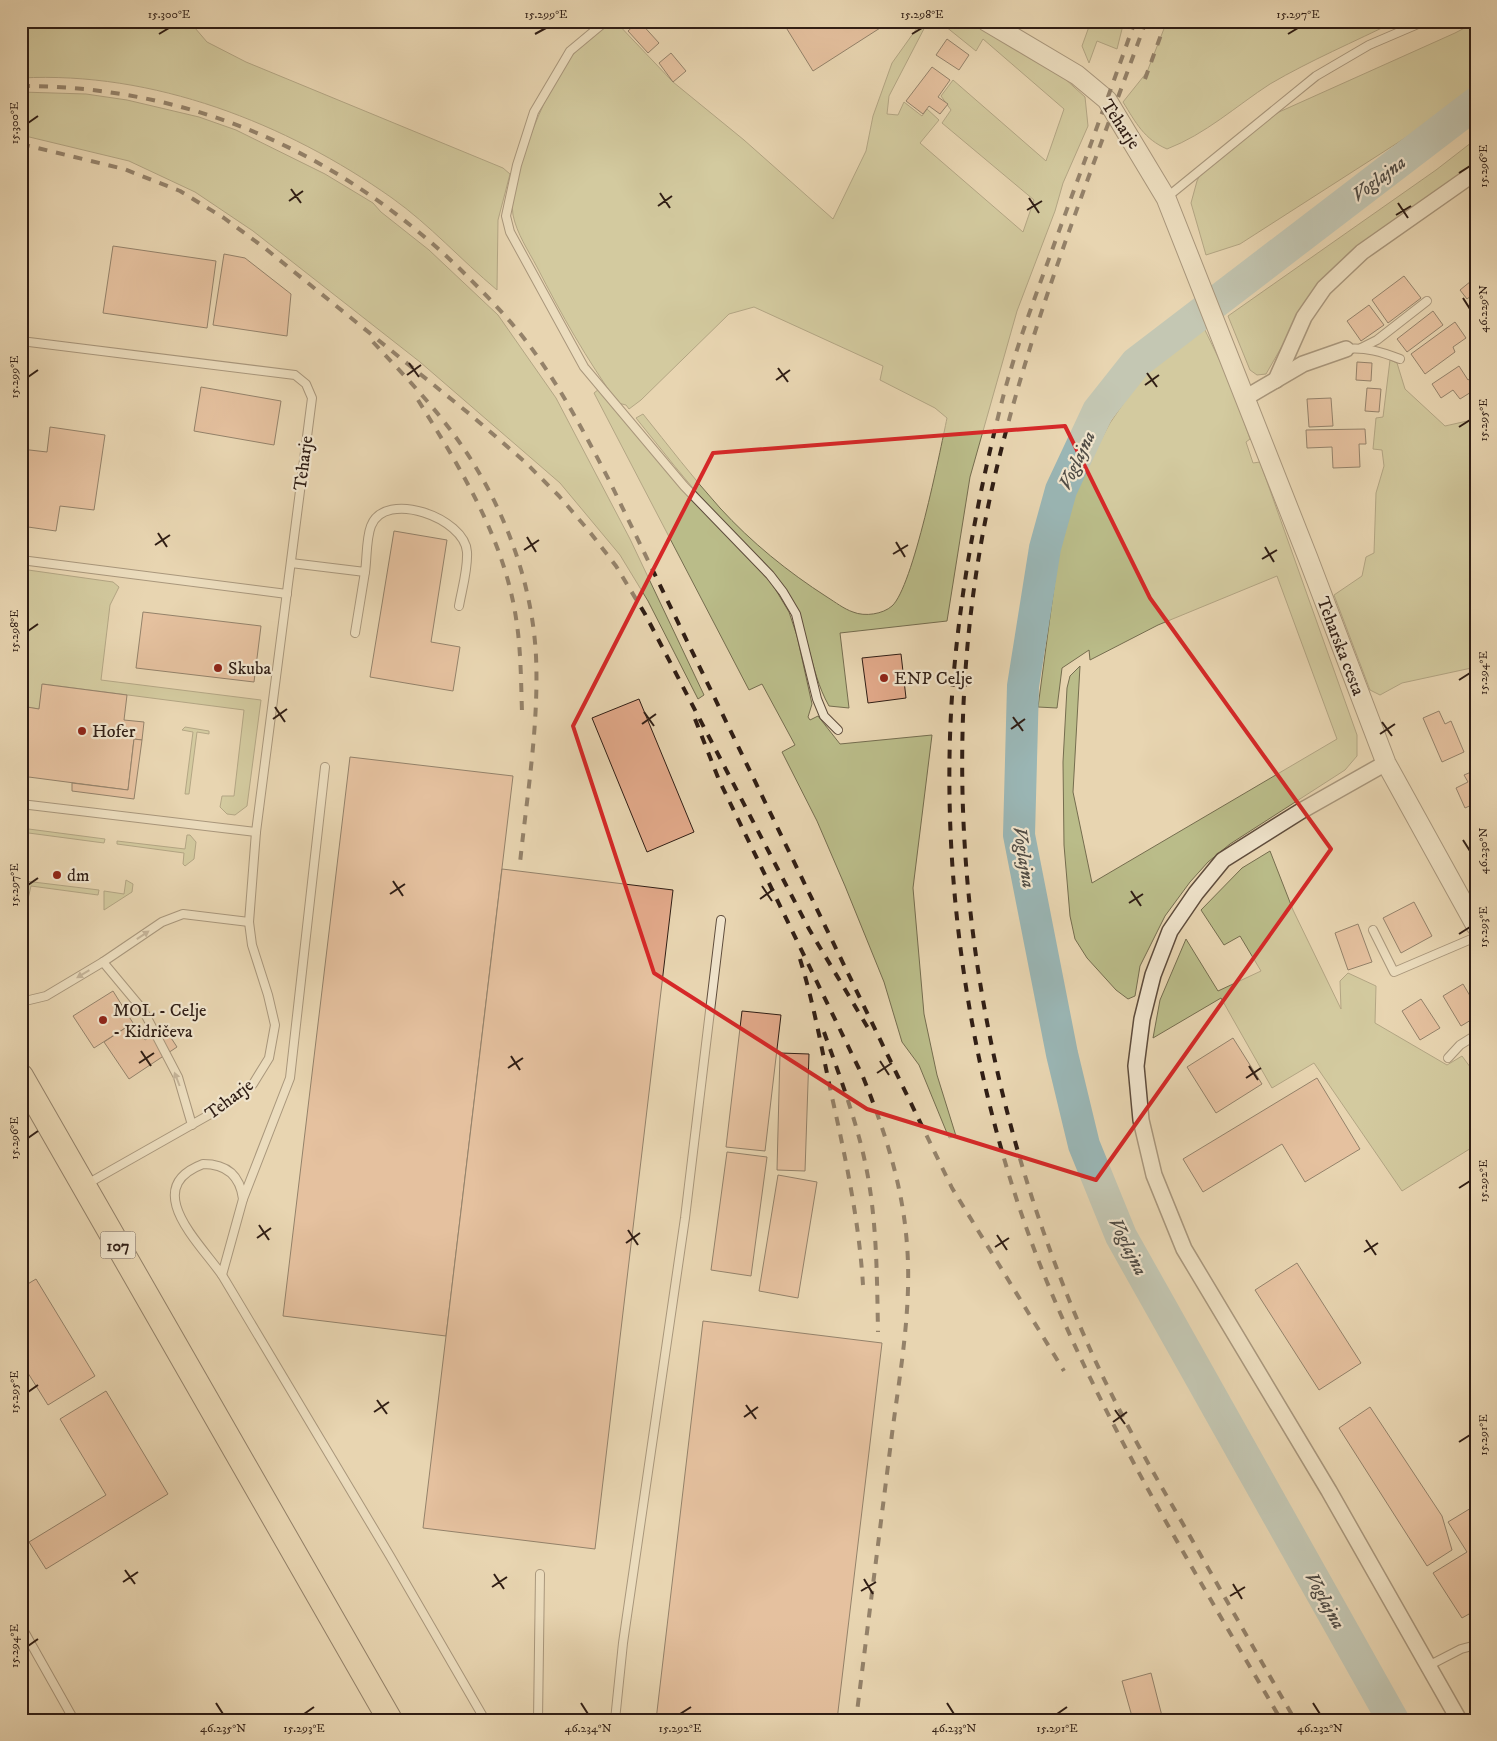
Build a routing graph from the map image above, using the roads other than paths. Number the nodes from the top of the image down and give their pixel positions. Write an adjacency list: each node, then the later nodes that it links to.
1 (606, 21): 19 (lane)
2 (986, 21): 5 (street, Teharje)
3 (1425, 21): 5 (lane)
4 (1474, 176): 11 (street)
5 (1166, 198): 9 (street, Teharje)
6 (1427, 301): 8 (lane)
7 (21, 341): 14 (lane, Teharje)
8 (1353, 349): 10 (lane); 11 (street)
9 (1228, 355): 12 (street, Teharska cesta)
10 (1400, 360)
11 (1276, 380): 12 (street)
12 (1245, 398): 20 (street, Teharska cesta)
13 (21, 560): 16 (lane)
14 (291, 563): 15 (lane); 16 (lane, Teharje)
15 (366, 572): 17 (lane); 18 (lane)
16 (286, 594): 23 (lane, Teharje)
17 (459, 606)
18 (355, 633)
19 (838, 730)
20 (1386, 763): 26 (street, Teharska cesta); 41 (street)
21 (325, 766): 36 (lane)
22 (21, 804): 23 (lane)
23 (256, 832): 25 (lane, Teharje)
24 (721, 920): 46 (lane)
25 (249, 922): 29 (lane, one-way to 25); 34 (lane, Teharje)
26 (1476, 926)
27 (1373, 930): 28 (lane)
28 (1476, 937)
29 (103, 962): 30 (lane, one-way to 30); 34 (lane, one-way to 29)
30 (21, 1002)
31 (1476, 1035): 32 (lane)
32 (1448, 1058)
33 (21, 1076): 35 (main road, 107)
34 (192, 1125): 35 (lane, Teharje)
35 (84, 1186): 43 (main road, 107)
36 (243, 1199): 37 (lane); 37 (lane)
37 (222, 1275): 44 (lane)
38 (540, 1574): 45 (lane)
39 (21, 1626): 42 (lane)
40 (1476, 1646): 41 (lane)
41 (1428, 1666): 47 (street)
42 (74, 1720)
43 (390, 1720)
44 (485, 1720)
45 (538, 1720)
46 (615, 1720)
47 (1459, 1720)

